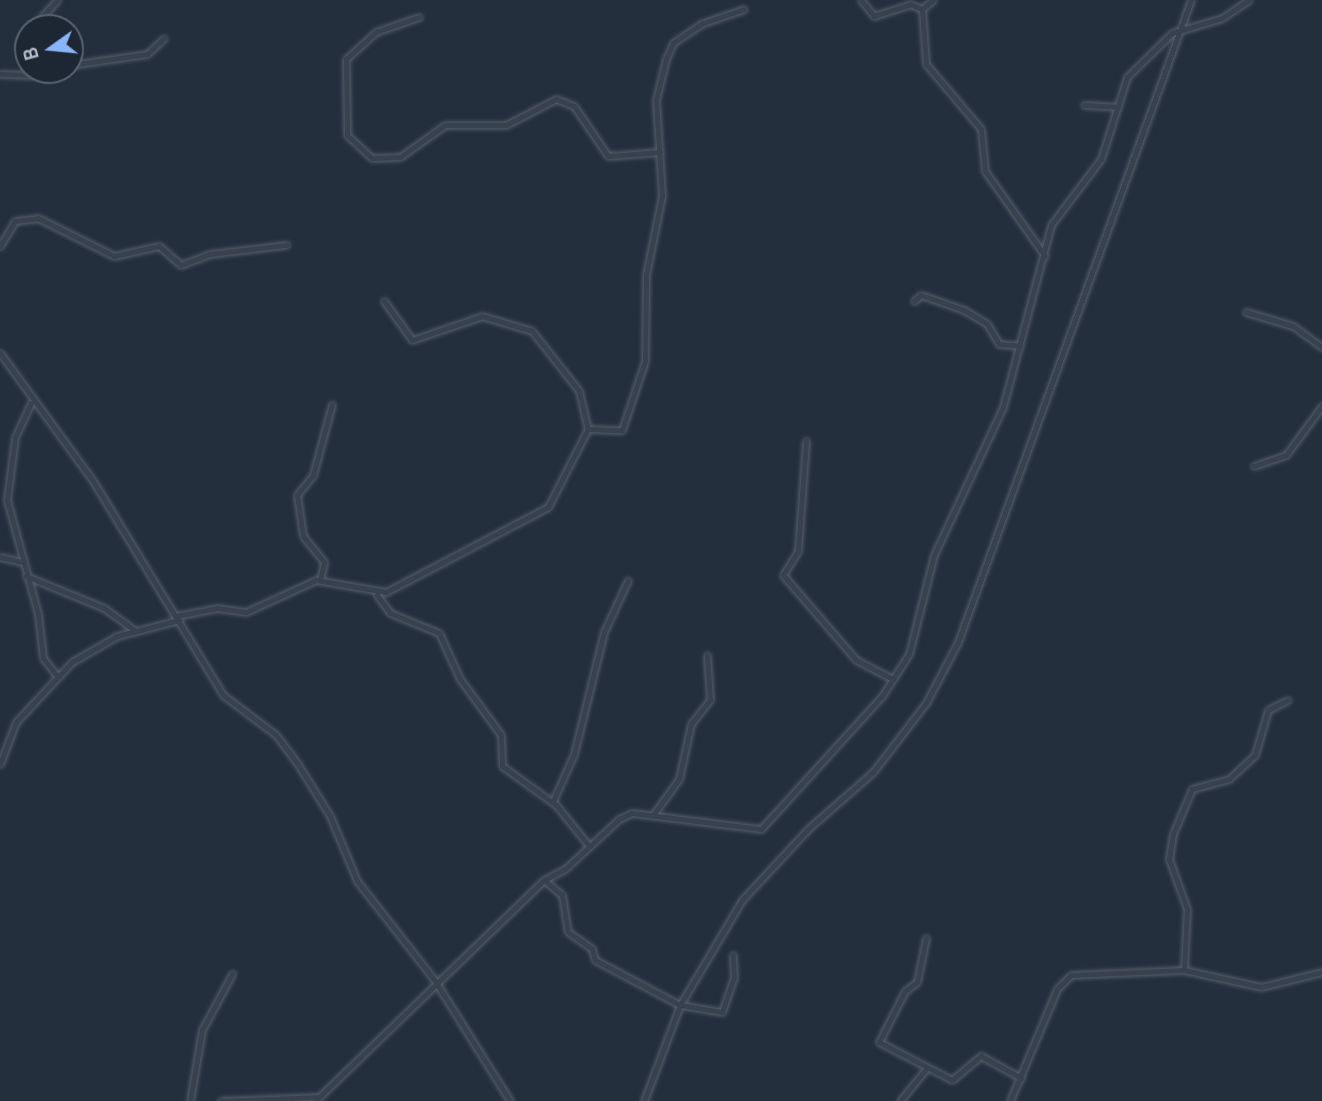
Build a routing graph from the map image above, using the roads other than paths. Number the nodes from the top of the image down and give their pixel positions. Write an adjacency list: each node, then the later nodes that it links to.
1 (57, 0): 9 (street)
2 (861, 0): 6 (street)
3 (933, 0): 8 (street)
4 (1191, 0): 11 (street)
5 (1249, 0): 11 (street)
6 (916, 2): 8 (street)
7 (744, 9): 16 (street)
8 (922, 9): 19 (street)
9 (44, 14)
10 (419, 16): 16 (street)
11 (1179, 30): 15 (street); 55 (street)
12 (164, 38): 13 (street)
13 (84, 63)
14 (1084, 105): 15 (street)
15 (1118, 107): 19 (street)
16 (660, 152): 29 (street)
17 (286, 245): 18 (street)
18 (0, 246)
19 (1045, 256): 23 (street)
20 (384, 301): 29 (street)
21 (914, 301): 23 (street)
22 (1246, 312): 24 (street)
23 (1020, 346): 42 (street)
24 (1322, 347)
25 (0, 353): 26 (street)
26 (31, 403): 33 (street); 38 (street)
27 (332, 404): 35 (street)
28 (1322, 406): 31 (street)
29 (588, 429): 37 (street)
30 (806, 441): 42 (street)
31 (1254, 466)
32 (0, 557): 33 (street)
33 (22, 562): 34 (street)
34 (26, 576): 39 (street); 41 (street)
35 (320, 580): 37 (street); 38 (street)
36 (628, 580): 45 (street)
37 (377, 595): 45 (street)
38 (178, 618): 39 (street); 54 (street)
39 (136, 631): 41 (street)
40 (707, 654): 46 (street)
41 (57, 676): 44 (street)
42 (893, 679): 46 (street)
43 (1288, 700): 51 (street)
44 (0, 764)
45 (553, 801): 47 (street)
46 (653, 815): 47 (street)
47 (589, 846): 48 (street)
48 (544, 880): 54 (street); 55 (street)
49 (926, 938): 56 (street)
50 (733, 955): 55 (street)
51 (1184, 970): 52 (street); 57 (street)
52 (1322, 972)
53 (232, 974): 59 (street)
54 (435, 981): 58 (street); 61 (street)
55 (680, 1006): 62 (street)
56 (926, 1069): 57 (street); 63 (street)
57 (1021, 1078): 64 (street)
58 (316, 1099): 60 (street)
59 (190, 1101)
60 (221, 1101)
61 (510, 1101)
62 (644, 1101)
63 (900, 1101)
64 (1010, 1101)

